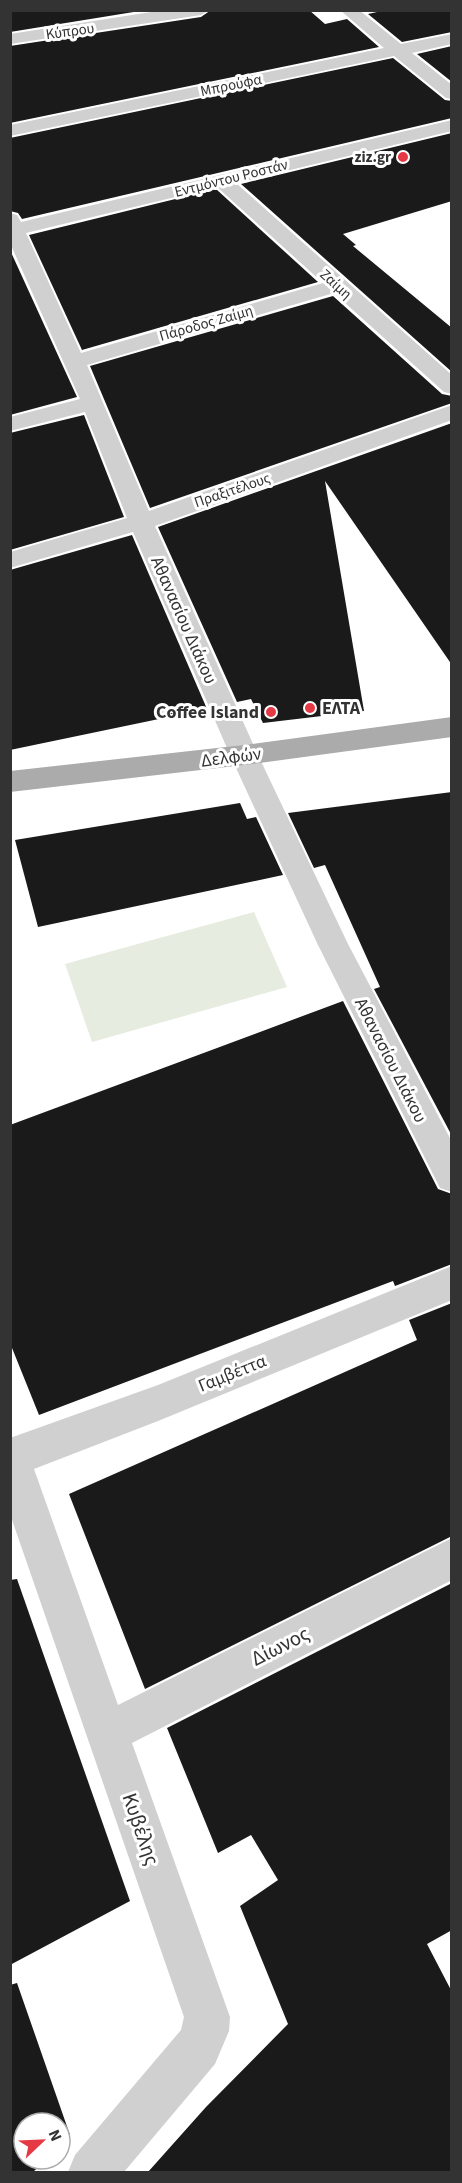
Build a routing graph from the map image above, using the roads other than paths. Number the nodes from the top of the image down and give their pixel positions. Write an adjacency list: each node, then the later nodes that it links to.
1 (201, 10): 3 (street, Κύπρου)
2 (348, 10): 5 (street)
3 (10, 39)
4 (452, 39): 5 (street, Μπρούφα)
5 (398, 51): 6 (street); 8 (street, Μπρούφα)
6 (452, 94)
7 (452, 125): 9 (street, Εντμόντου Ροστάν)
8 (10, 132)
9 (221, 180): 10 (street, Εντμόντου Ροστάν); 11 (street, Ζαίμη)
10 (12, 226): 12 (street, Αθανασίου Διάκου)
11 (338, 285): 12 (street, Πάροδος Ζαίμη); 13 (street, Ζαίμη)
12 (74, 362): 14 (street, Αθανασίου Διάκου)
13 (452, 387)
14 (93, 403): 16 (street); 17 (street, Αθανασίου Διάκου)
15 (452, 412): 17 (street, Πραξιτέλους)
16 (10, 424)
17 (141, 522): 18 (street, Πραξιτέλους); 20 (street, Αθανασίου Διάκου)
18 (10, 560)
19 (452, 728): 20 (main road, Δελφών)
20 (244, 755): 21 (main road, Δελφών); 22 (street, Αθανασίου Διάκου)
21 (10, 782)
22 (452, 1177)
23 (452, 1283): 24 (street, Γαμβέττα)
24 (11, 1458): 26 (street, Κυβέλης)
25 (452, 1558): 26 (street, Δίωνος)
26 (108, 1733): 27 (street, Κυβέλης)
27 (92, 2172)

